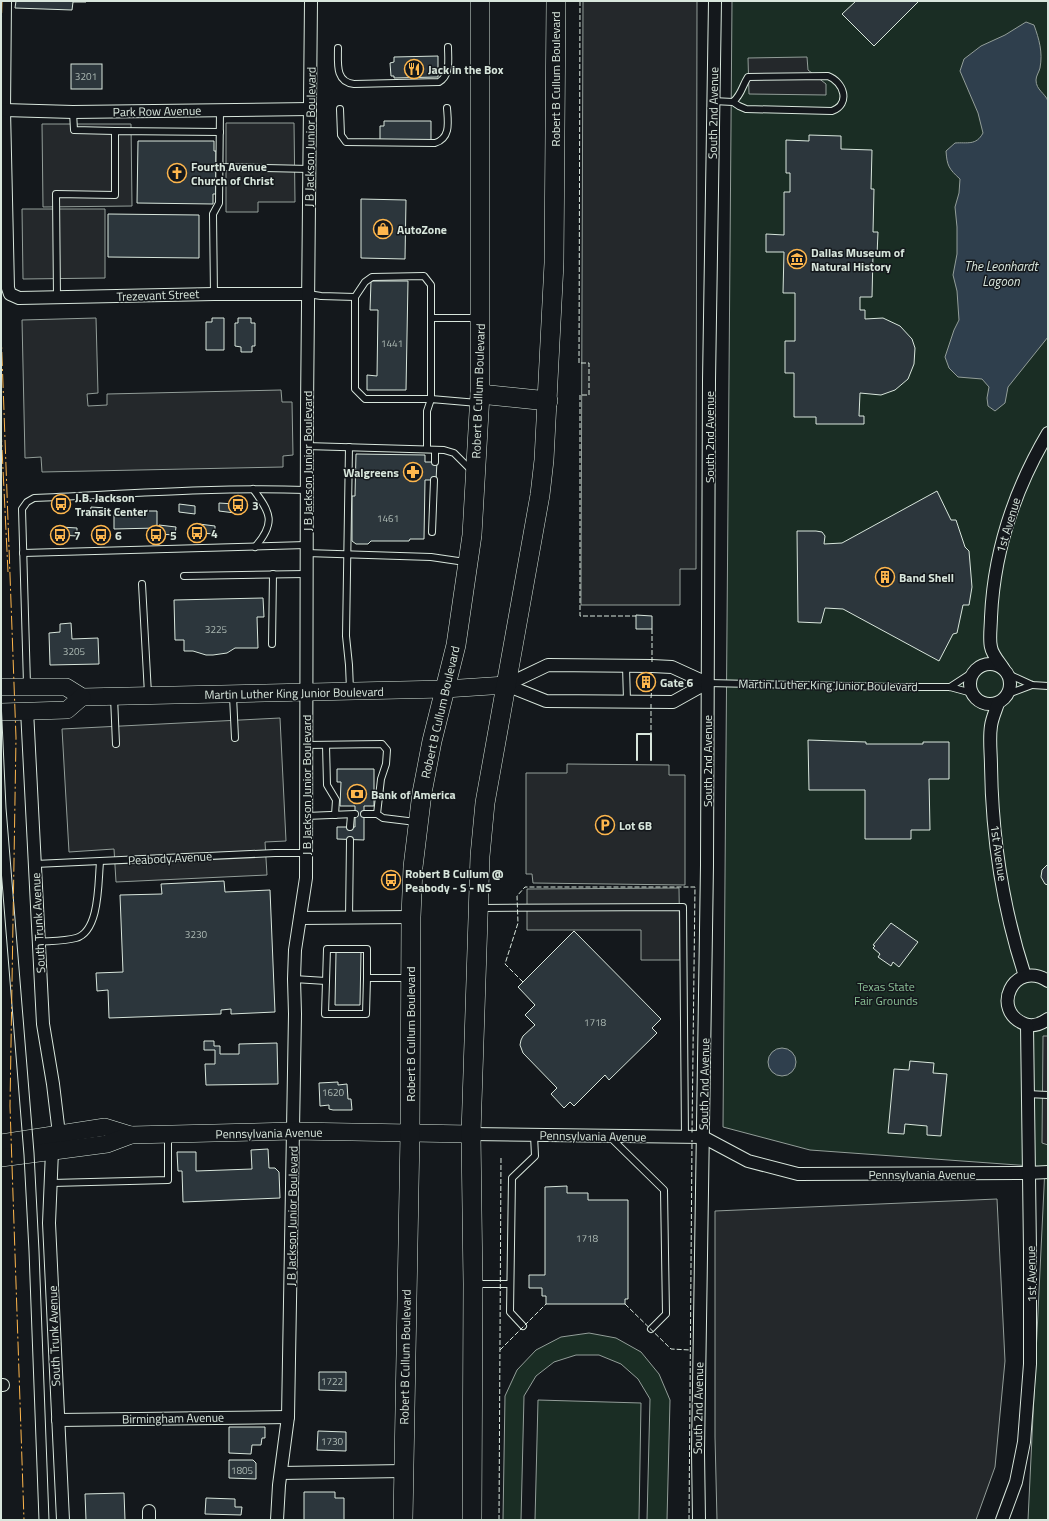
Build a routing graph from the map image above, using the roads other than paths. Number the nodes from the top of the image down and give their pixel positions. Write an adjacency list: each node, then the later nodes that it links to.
1 (5, 1): 13 (street)
2 (311, 1): 11 (street, J B Jackson Junior Boulevard)
3 (480, 1): 25 (main road, Robert B Cullum Boulevard)
4 (556, 1): 28 (main road, Robert B Cullum Boulevard)
5 (715, 1): 8 (street, South 2nd Avenue)
6 (448, 47): 7 (lane)
7 (338, 48)
8 (713, 101): 9 (lane); 54 (street, South 2nd Avenue)
9 (733, 102): 9 (lane)
10 (447, 108): 12 (lane)
11 (310, 109): 14 (street, Park Row Avenue); 19 (street, J B Jackson Junior Boulevard)
12 (340, 109)
13 (4, 110): 15 (street, Park Row Avenue); 22 (street, Trezevant Street)
14 (220, 111): 15 (street, Park Row Avenue); 17 (lane)
15 (73, 112): 16 (lane)
16 (115, 131): 17 (lane); 22 (lane)
17 (220, 132): 18 (lane)
18 (220, 167): 19 (lane); 20 (lane)
19 (310, 169): 21 (street, J B Jackson Junior Boulevard)
20 (214, 294): 21 (street, Trezevant Street); 22 (street, Trezevant Street)
21 (308, 294): 23 (lane); 30 (street, J B Jackson Junior Boulevard)
22 (57, 297)
23 (355, 297): 24 (lane); 27 (lane)
24 (431, 318): 25 (lane); 27 (lane)
25 (481, 318): 26 (main road, Robert B Cullum Boulevard)
26 (480, 399): 27 (lane); 28 (main road); 35 (main road, Robert B Cullum Boulevard)
27 (431, 400): 32 (lane)
28 (548, 401): 55 (main road, Robert B Cullum Boulevard)
29 (1048, 433): 50 (street, 1st Avenue)
30 (306, 446): 31 (lane); 38 (street, J B Jackson Junior Boulevard)
31 (349, 447): 32 (lane); 43 (lane)
32 (427, 449): 33 (lane)
33 (435, 450): 34 (lane); 35 (lane)
34 (435, 462)
35 (476, 475): 44 (main road, Robert B Cullum Boulevard)
36 (434, 480): 39 (lane)
37 (253, 489): 38 (lane); 40 (lane); 42 (lane)
38 (306, 490): 41 (street, J B Jackson Junior Boulevard)
39 (432, 532)
40 (254, 547): 41 (lane); 42 (lane)
41 (306, 549): 43 (lane); 46 (street, J B Jackson Junior Boulevard)
42 (23, 553): 60 (lane)
43 (346, 555): 44 (lane); 63 (lane)
44 (469, 562): 61 (main road, Robert B Cullum Boulevard)
45 (273, 574): 46 (lane); 47 (lane); 49 (lane)
46 (306, 574): 62 (street, J B Jackson Junior Boulevard)
47 (184, 576)
48 (142, 584): 67 (lane)
49 (272, 644)
50 (991, 647): 52 (street); 53 (street)
51 (626, 666): 54 (street, Martin Luther King Junior Boulevard); 55 (street, Martin Luther King Junior Boulevard); 70 (lane)
52 (975, 670): 53 (street); 57 (lane); 69 (street)
53 (1005, 671): 56 (lane); 65 (street)
54 (707, 683): 57 (lane, Martin Luther King Junior Boulevard); 70 (street, Martin Luther King Junior Boulevard); 113 (street, South 2nd Avenue)
55 (506, 685): 61 (street, Martin Luther King Junior Boulevard); 70 (street, Martin Luther King Junior Boulevard); 89 (main road, Robert B Cullum Boulevard)
56 (1032, 685): 58 (lane); 65 (lane)
57 (950, 686): 69 (lane, Martin Luther King Junior Boulevard)
58 (1048, 686)
59 (1, 687): 60 (street)
60 (27, 687): 68 (street)
61 (445, 689): 63 (street, Martin Luther King Junior Boulevard); 83 (main road, Robert B Cullum Boulevard)
62 (306, 692): 63 (street, Martin Luther King Junior Boulevard); 64 (street, Martin Luther King Junior Boulevard); 78 (street, J B Jackson Junior Boulevard)
63 (350, 692)
64 (233, 694): 67 (street, Martin Luther King Junior Boulevard); 75 (lane)
65 (1008, 694): 71 (street)
66 (114, 696): 67 (street, Martin Luther King Junior Boulevard); 68 (street, Martin Luther King Junior Boulevard); 76 (lane)
67 (148, 696)
68 (82, 697): 72 (street)
69 (975, 697): 71 (street); 74 (street, 1st Avenue)
70 (627, 701)
71 (998, 703): 74 (street, 1st Avenue)
72 (27, 710): 73 (street); 88 (street, South Trunk Avenue)
73 (1, 712)
74 (991, 727): 94 (street, 1st Avenue)
75 (235, 738)
76 (116, 744)
77 (326, 744): 78 (lane); 80 (lane); 81 (lane)
78 (307, 745): 82 (street, J B Jackson Junior Boulevard)
79 (364, 814): 80 (lane)
80 (377, 814): 83 (lane)
81 (335, 815): 82 (lane); 84 (lane)
82 (306, 816): 86 (street, J B Jackson Junior Boulevard)
83 (418, 822): 90 (main road, Robert B Cullum Boulevard)
84 (350, 827)
85 (350, 840): 92 (lane)
86 (306, 853): 87 (lane, Peabody Avenue); 91 (street, J B Jackson Junior Boulevard)
87 (100, 862): 88 (lane, Peabody Avenue); 93 (lane)
88 (34, 864): 93 (street, South Trunk Avenue)
89 (478, 908): 108 (main road, Robert B Cullum Boulevard); 112 (lane)
90 (411, 917): 92 (street); 96 (main road, Robert B Cullum Boulevard)
91 (300, 918): 92 (street); 97 (street, J B Jackson Junior Boulevard)
92 (349, 918)
93 (39, 942): 106 (street, South Trunk Avenue)
94 (1025, 976): 99 (street); 101 (street)
95 (367, 978): 96 (lane); 98 (lane); 98 (lane)
96 (410, 978): 105 (main road, Robert B Cullum Boulevard)
97 (294, 979): 98 (lane); 104 (street, J B Jackson Junior Boulevard)
98 (326, 981)
99 (1048, 981)
100 (1046, 1022): 101 (street)
101 (1027, 1025): 102 (street, 1st Avenue)
102 (1027, 1094): 103 (lane); 118 (street, 1st Avenue)
103 (1048, 1095)
104 (294, 1131): 105 (street, Pennsylvania Avenue); 107 (street, Pennsylvania Avenue); 124 (street, J B Jackson Junior Boulevard)
105 (410, 1133): 108 (street, Pennsylvania Avenue); 126 (main road, Robert B Cullum Boulevard)
106 (59, 1134): 109 (street, Pennsylvania Avenue); 114 (street, Pennsylvania Avenue)
107 (168, 1134): 109 (street, Pennsylvania Avenue); 119 (lane)
108 (471, 1134): 110 (street, Pennsylvania Avenue); 120 (main road, Robert B Cullum Boulevard)
109 (131, 1135): 115 (street, Pennsylvania Avenue)
110 (534, 1135): 111 (street, Pennsylvania Avenue); 121 (lane)
111 (609, 1136): 112 (street, Pennsylvania Avenue); 123 (lane)
112 (685, 1137): 113 (street, Pennsylvania Avenue)
113 (703, 1137): 118 (street, Pennsylvania Avenue); 132 (street, South 2nd Avenue)
114 (1, 1143)
115 (52, 1151): 116 (street, Pennsylvania Avenue); 119 (street, South Trunk Avenue)
116 (1, 1158)
117 (1048, 1172): 118 (street, Pennsylvania Avenue)
118 (1028, 1173): 133 (street, 1st Avenue)
119 (52, 1183): 125 (street, South Trunk Avenue)
120 (473, 1284): 121 (lane); 131 (main road, Robert B Cullum Boulevard)
121 (510, 1284): 122 (lane)
122 (523, 1326)
123 (651, 1329)
124 (288, 1417): 125 (street, Birmingham Avenue); 127 (street, J B Jackson Junior Boulevard)
125 (58, 1420): 128 (street, South Trunk Avenue)
126 (403, 1471): 127 (street); 130 (main road, Robert B Cullum Boulevard)
127 (281, 1473): 129 (street, J B Jackson Junior Boulevard)
128 (63, 1520)
129 (277, 1520)
130 (403, 1520)
131 (472, 1520)
132 (698, 1520)
133 (1002, 1520)

